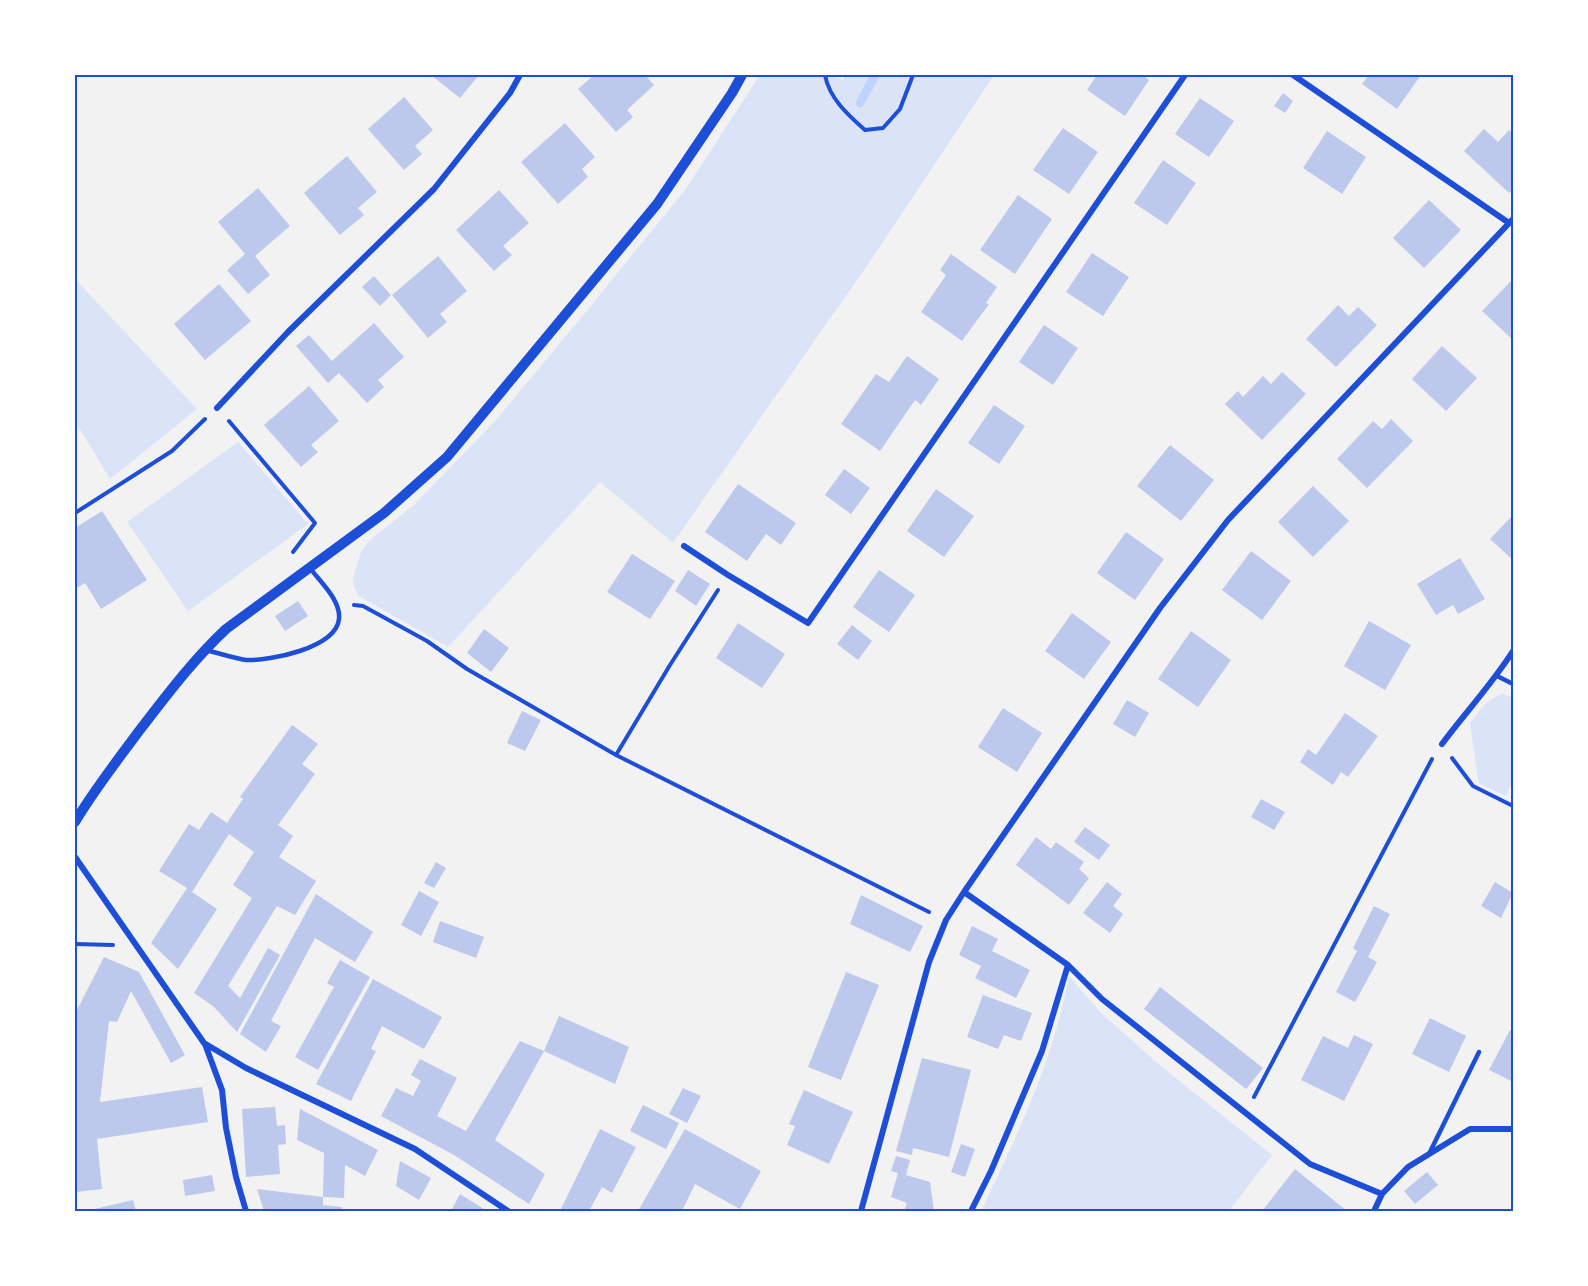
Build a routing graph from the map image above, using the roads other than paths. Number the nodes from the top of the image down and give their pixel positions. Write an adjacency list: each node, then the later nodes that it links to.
1 (520, 75): 6 (street)
2 (742, 75): 8 (street)
3 (1185, 75): 7 (street)
4 (1293, 75): 5 (street)
5 (1511, 221): 16 (street)
6 (217, 408)
7 (684, 546)
8 (310, 567): 9 (street); 9 (lane)
9 (203, 650): 14 (street)
10 (1513, 651): 11 (street)
11 (1497, 676): 12 (lane); 13 (street)
12 (1513, 684)
13 (1442, 744)
14 (75, 822)
15 (75, 857): 18 (street)
16 (964, 892): 17 (street); 25 (street)
17 (1068, 965): 22 (street); 26 (street)
18 (204, 1043): 23 (street); 24 (street)
19 (1479, 1052): 21 (lane)
20 (1513, 1129): 21 (street)
21 (1429, 1154): 22 (street)
22 (1382, 1194): 27 (street)
23 (246, 1211)
24 (508, 1211)
25 (861, 1211)
26 (970, 1211)
27 (1374, 1211)

